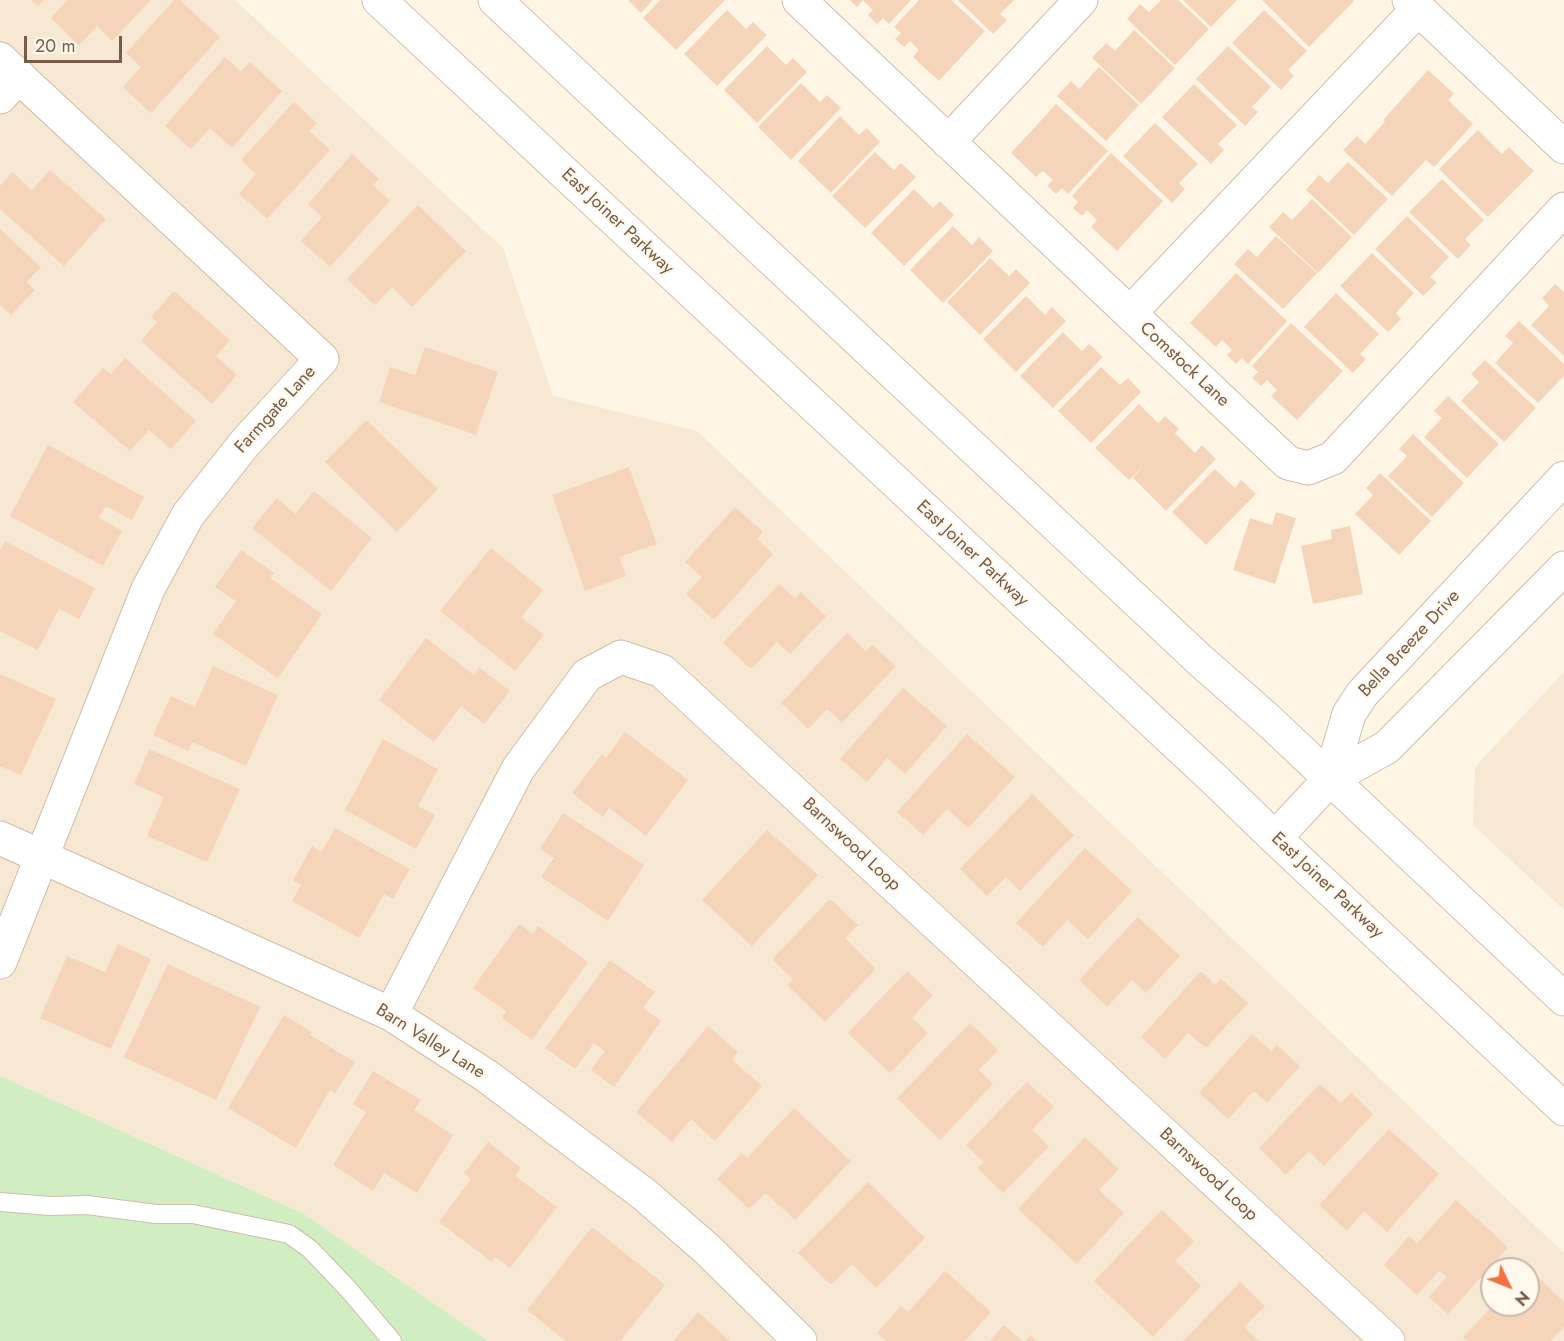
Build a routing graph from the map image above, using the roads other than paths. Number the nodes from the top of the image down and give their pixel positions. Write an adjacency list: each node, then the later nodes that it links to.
1 (379, 0): 15 (street, East Joiner Parkway)
2 (495, 0): 13 (street)
3 (799, 0): 7 (street, Comstock Lane)
4 (1082, 0): 7 (street)
5 (1413, 4): 8 (street); 10 (street)
6 (6, 77): 16 (street, Farmgate Lane)
7 (948, 142): 10 (street, Comstock Lane)
8 (1564, 147)
9 (1564, 209): 10 (street, Comstock Lane)
10 (1130, 313)
11 (1564, 478): 13 (street, Bella Breeze Drive)
12 (1564, 568): 13 (street)
13 (1330, 779): 15 (street); 18 (street)
14 (0, 838): 16 (street, Barn Valley Lane)
15 (1275, 838): 20 (street, East Joiner Parkway)
16 (42, 857): 17 (street); 19 (street, Barn Valley Lane)
17 (0, 962)
18 (1564, 999)
19 (391, 1014): 23 (street, Barn Valley Lane); 24 (street, Barnswood Loop)
20 (1564, 1109)
21 (0, 1202): 22 (lane)
22 (392, 1341)
23 (800, 1341)
24 (1388, 1341)

